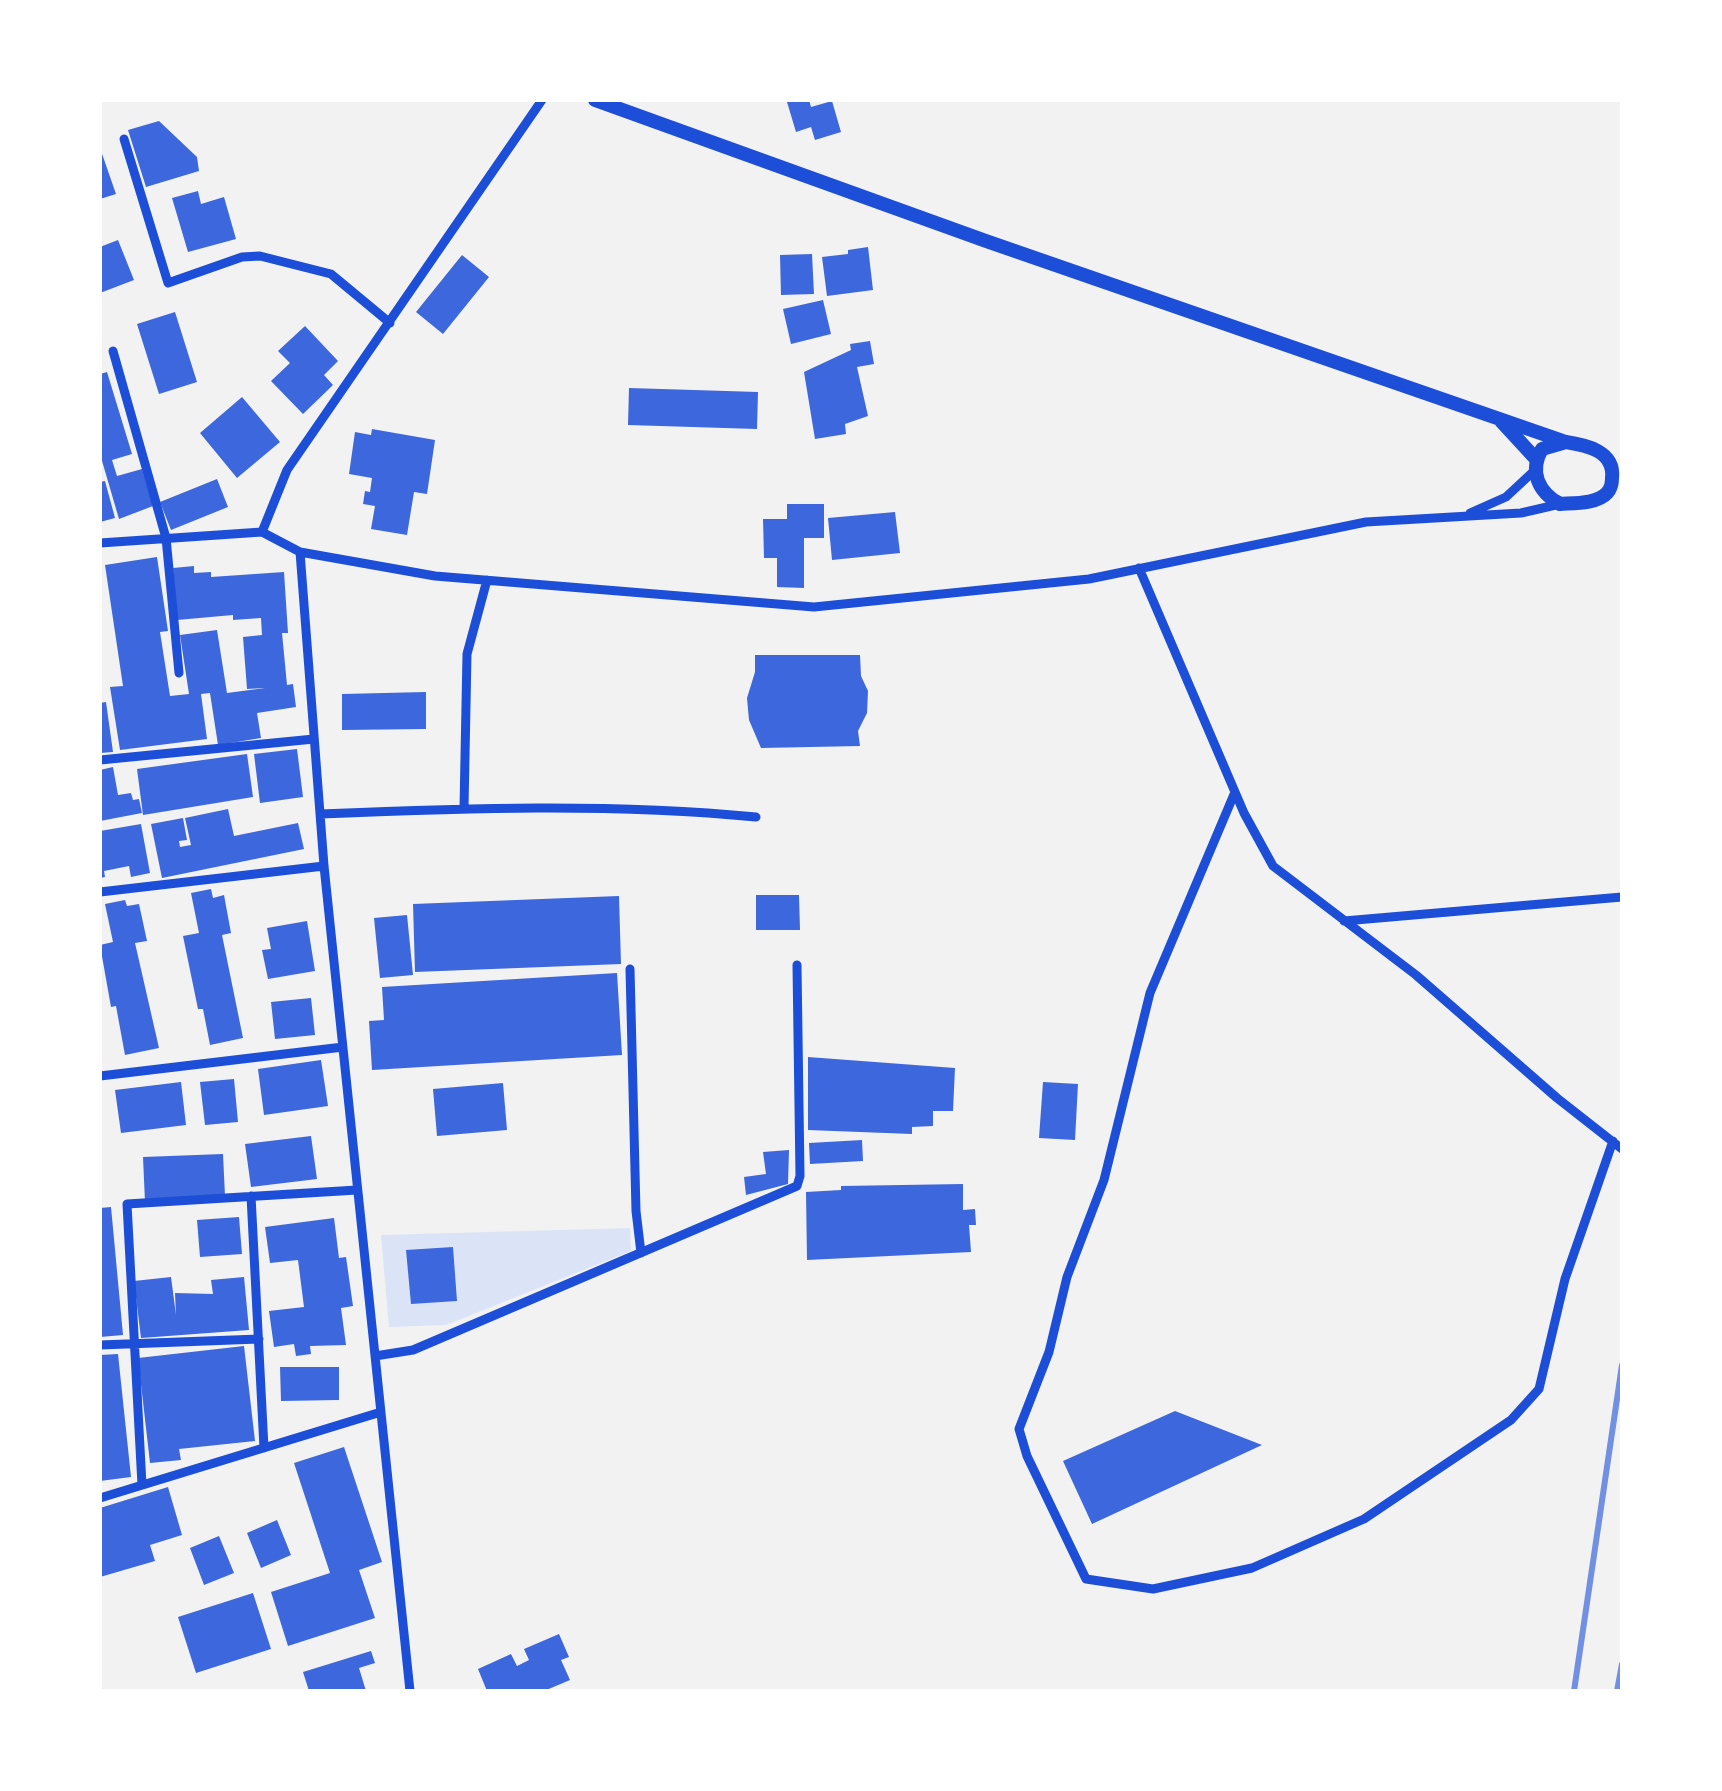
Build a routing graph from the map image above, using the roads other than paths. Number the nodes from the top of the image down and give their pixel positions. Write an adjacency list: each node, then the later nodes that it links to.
1 (542, 100): 4 (street)
2 (600, 102): 6 (main road)
3 (124, 139): 4 (street)
4 (390, 323): 13 (street)
5 (113, 351): 14 (street)
6 (1497, 417): 7 (main road); 9 (main road)
7 (1566, 442): 8 (main road); 9 (main road)
8 (1614, 459): 10 (main road)
9 (1535, 465): 11 (main road); 12 (street)
10 (1615, 492): 11 (main road)
11 (1560, 504): 12 (street)
12 (1464, 516): 17 (street)
13 (262, 532): 14 (street); 16 (street)
14 (166, 538): 15 (street); 19 (street)
15 (100, 544)
16 (300, 552): 18 (street); 20 (street)
17 (1139, 568): 18 (street); 22 (street)
18 (486, 580): 23 (street)
19 (179, 672)
20 (314, 739): 21 (street); 24 (street)
21 (100, 760)
22 (1235, 792): 29 (street); 34 (street)
23 (464, 808): 24 (street); 25 (street)
24 (320, 814): 26 (street)
25 (756, 816)
26 (324, 866): 27 (street); 32 (street)
27 (100, 892)
28 (1622, 897): 29 (street)
29 (1344, 921): 34 (street)
30 (797, 965): 38 (street)
31 (630, 969): 38 (street)
32 (343, 1047): 33 (street); 36 (street)
33 (100, 1076)
34 (1613, 1142): 35 (street)
35 (1622, 1150)
36 (358, 1190): 37 (street); 42 (street)
37 (251, 1196): 39 (street); 41 (street)
38 (642, 1253): 42 (street)
39 (258, 1338): 41 (street); 44 (street)
40 (100, 1344): 41 (street)
41 (135, 1344): 45 (street)
42 (374, 1356): 43 (street)
43 (381, 1412): 44 (street); 47 (street)
44 (264, 1448): 45 (street)
45 (142, 1485): 46 (street)
46 (100, 1498)
47 (410, 1691)

